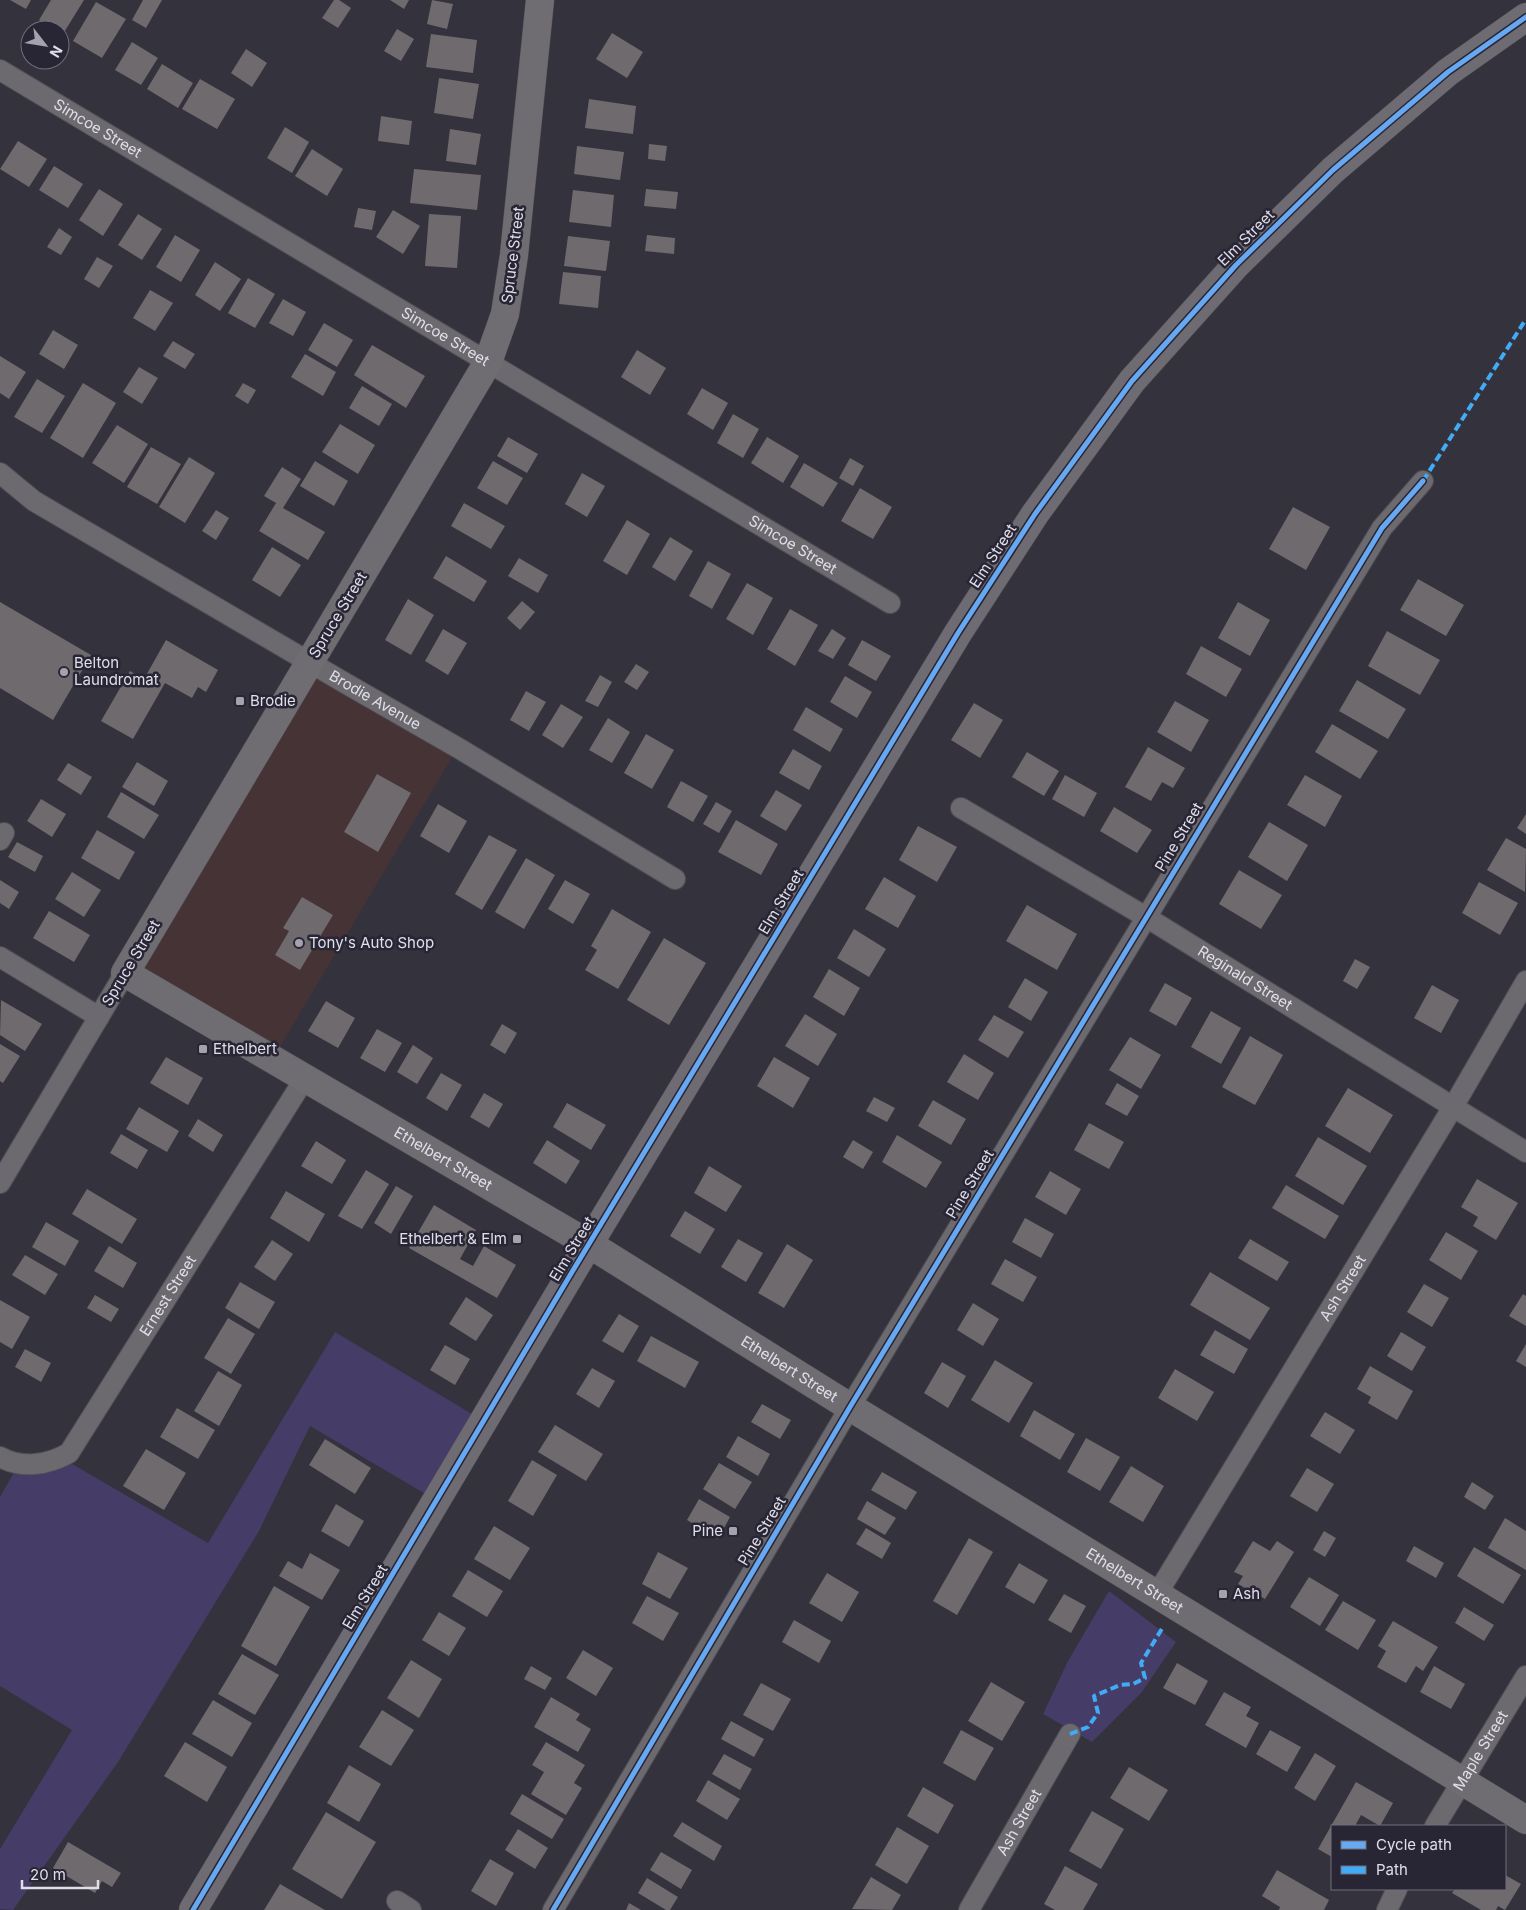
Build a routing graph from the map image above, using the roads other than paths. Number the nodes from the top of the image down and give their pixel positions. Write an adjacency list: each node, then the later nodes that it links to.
1 (540, 0): 6 (street, Spruce Street)
2 (1522, 0): 5 (main road)
3 (1526, 17): 5 (main road, Elm Street)
4 (0, 70): 6 (street, Simcoe Street)
5 (1448, 72): 22 (main road, Elm Street)
6 (488, 362): 9 (street, Simcoe Street); 10 (street, Spruce Street)
7 (0, 473): 10 (street, Brodie Avenue)
8 (1423, 481): 13 (street, Pine Street)
9 (890, 603)
10 (310, 662): 12 (street, Brodie Avenue); 15 (street, Spruce Street)
11 (961, 808): 13 (street, Reginald Street)
12 (675, 879)
13 (1146, 917): 19 (street, Reginald Street); 23 (street, Pine Street)
14 (0, 957): 17 (street)
15 (125, 973): 17 (street, Spruce Street); 18 (street, Ethelbert Street)
16 (1526, 981): 19 (street, Ash Street)
17 (99, 1017): 21 (street, Spruce Street)
18 (305, 1078): 22 (street, Ethelbert Street); 24 (street, Ernest Street)
19 (1453, 1107): 20 (street, Reginald Street); 25 (street, Ash Street)
20 (1526, 1152)
21 (0, 1183)
22 (589, 1244): 23 (street, Ethelbert Street); 32 (main road, Elm Street)
23 (850, 1407): 25 (street, Ethelbert Street); 33 (street, Pine Street)
24 (0, 1457)
25 (1157, 1594): 28 (street, Ethelbert Street)
26 (1526, 1676): 28 (street, Maple Street)
27 (1070, 1734): 34 (street, Ash Street)
28 (1463, 1782): 29 (street, Ethelbert Street); 30 (street, Maple Street)
29 (1526, 1820)
30 (1437, 1825)
31 (1397, 1890): 35 (street)
32 (193, 1910)
33 (552, 1910)
34 (969, 1910)
35 (1387, 1910)

